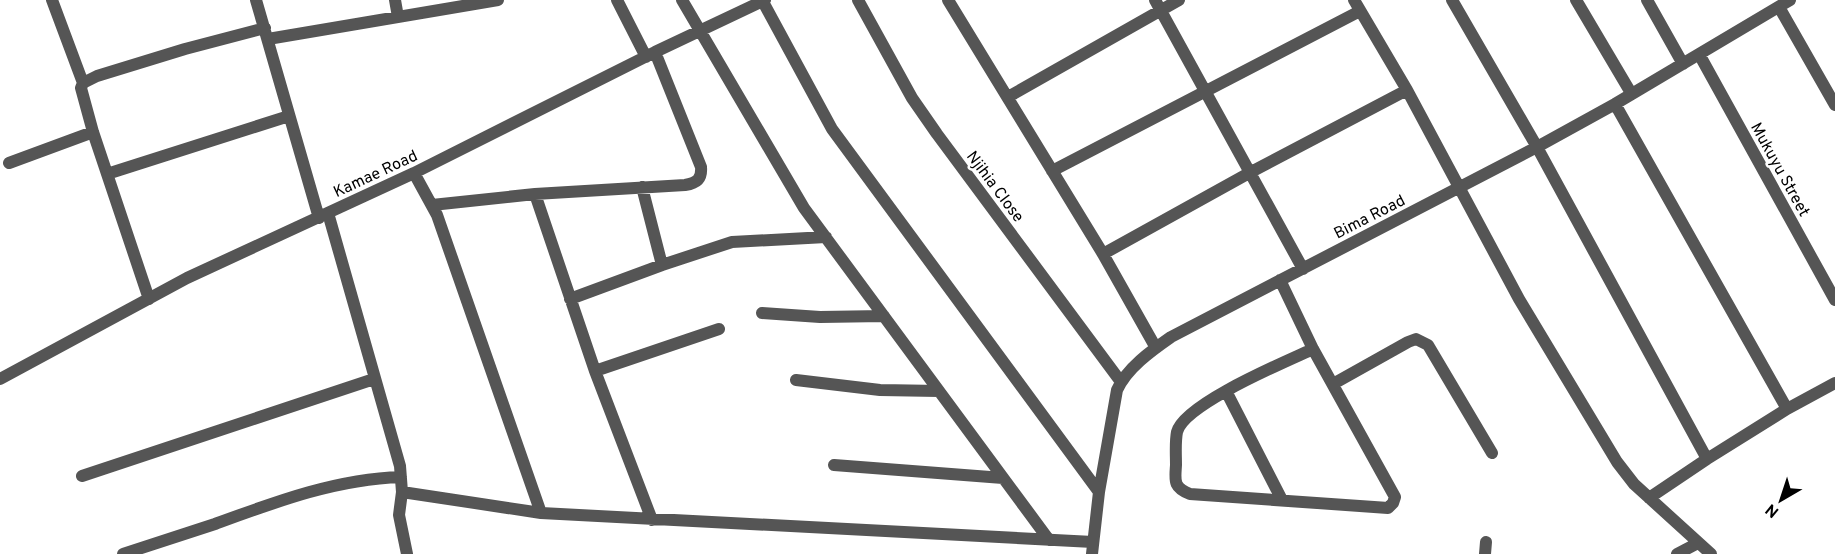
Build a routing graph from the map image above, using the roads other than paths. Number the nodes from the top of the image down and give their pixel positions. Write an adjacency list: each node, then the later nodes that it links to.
1 (52, 0): 24 (street)
2 (256, 0): 20 (street)
3 (395, 0): 18 (street)
4 (493, 0): 18 (street)
5 (617, 0): 22 (street)
6 (682, 0): 19 (street)
7 (763, 0): 19 (street, Kamae Road); 74 (street)
8 (858, 0): 61 (street, Njihia Close)
9 (948, 0): 28 (street)
10 (1179, 0): 15 (street)
11 (1452, 0): 33 (street)
12 (1576, 0): 27 (street)
13 (1647, 0): 23 (street)
14 (1790, 0): 17 (street, Bima Road)
15 (1158, 5): 25 (street); 28 (street)
16 (1357, 5): 25 (street); 26 (street)
17 (1779, 7): 21 (street, Bima Road); 30 (street)
18 (398, 17): 20 (street)
19 (699, 31): 22 (street, Kamae Road); 44 (street)
20 (267, 34): 24 (street); 31 (street)
21 (1699, 54): 23 (street, Bima Road); 51 (street, Mukuyu Street)
22 (650, 55): 37 (street, Kamae Road); 39 (street)
23 (1683, 64): 27 (street, Bima Road)
24 (83, 83): 32 (street)
25 (1206, 90): 35 (street); 36 (street)
26 (1407, 90): 36 (street); 40 (street)
27 (1631, 93): 29 (street, Bima Road)
28 (1008, 97): 35 (street)
29 (1615, 104): 33 (street, Bima Road); 66 (street)
30 (1835, 105)
31 (289, 116): 38 (street); 43 (street)
32 (93, 132): 34 (street); 38 (street)
33 (1537, 147): 40 (street, Bima Road); 68 (street)
34 (9, 163)
35 (1052, 171): 45 (street)
36 (1251, 172): 45 (street); 47 (street)
37 (414, 173): 42 (street); 43 (street, Kamae Road)
38 (107, 174): 49 (street)
39 (642, 187): 41 (street); 46 (street)
40 (1460, 189): 47 (street, Bima Road); 75 (street)
41 (535, 194): 42 (street); 50 (street)
42 (432, 205): 77 (street)
43 (323, 215): 49 (street, Kamae Road); 59 (street)
44 (826, 237): 46 (street); 53 (street)
45 (1103, 254): 55 (street)
46 (662, 265): 50 (street)
47 (1303, 268): 48 (street, Bima Road)
48 (1280, 280): 55 (street, Bima Road); 56 (street)
49 (149, 298): 58 (street, Kamae Road)
50 (570, 299): 57 (street)
51 (1835, 300)
52 (762, 314): 53 (street)
53 (884, 316): 64 (street)
54 (719, 329): 57 (street)
55 (1156, 348): 61 (street, Bima Road)
56 (1313, 349): 63 (street); 65 (street)
57 (595, 371): 78 (street)
58 (0, 379)
59 (374, 379): 70 (street); 71 (street)
60 (796, 380): 64 (street)
61 (1121, 382): 74 (street, Bima Road)
62 (1835, 382): 66 (street)
63 (1333, 384): 67 (street); 76 (street)
64 (939, 391): 72 (street)
65 (1226, 391): 76 (street); 76 (street)
66 (1787, 409): 68 (street)
67 (1492, 453)
68 (1707, 459): 75 (street)
69 (834, 465): 72 (street)
70 (82, 476)
71 (401, 477): 73 (street); 82 (street)
72 (1003, 478): 79 (street)
73 (402, 492): 77 (street); 83 (street)
74 (1099, 492): 81 (street, Bima Road)
75 (1649, 498): 80 (street)
76 (1282, 500)
77 (541, 513): 78 (street)
78 (652, 520): 79 (street)
79 (1049, 540): 81 (street)
80 (1698, 543): 84 (street); 85 (street)
81 (1092, 548)
82 (123, 554)
83 (407, 554)
84 (1677, 554)
85 (1711, 554)

